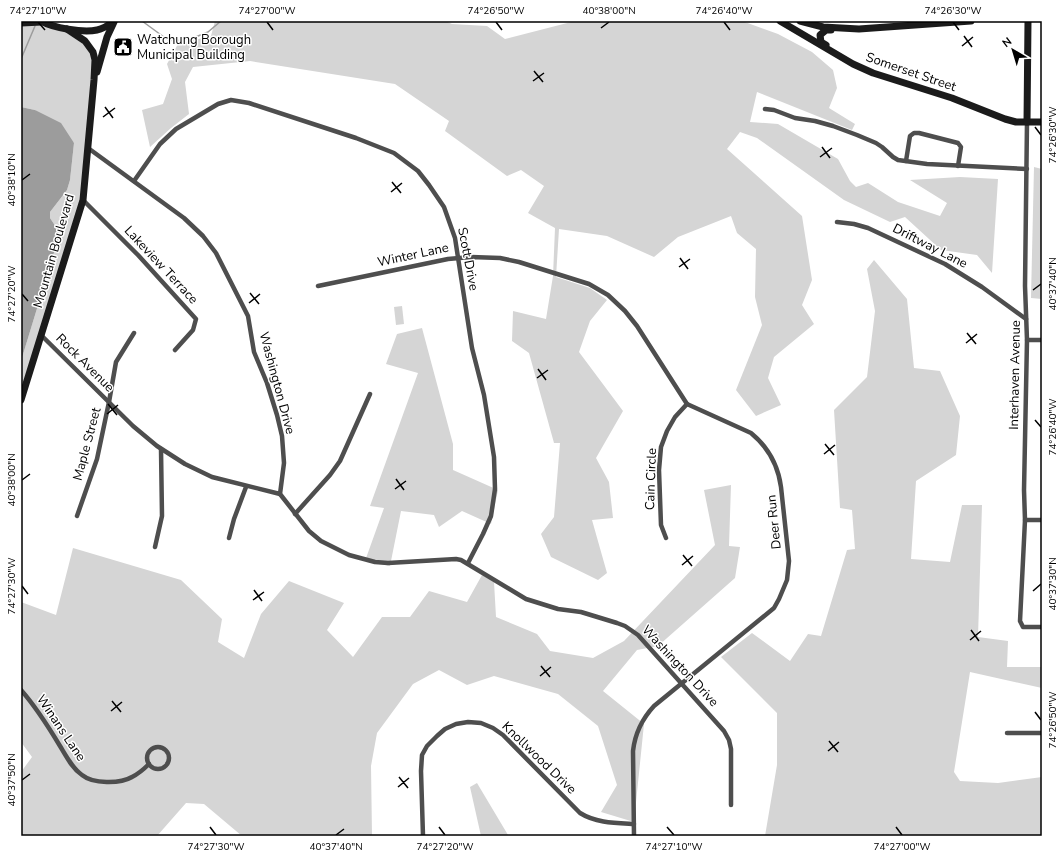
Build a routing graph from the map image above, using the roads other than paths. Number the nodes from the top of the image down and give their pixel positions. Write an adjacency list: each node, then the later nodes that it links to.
1 (114, 21): 8 (main road); 11 (main road, Mountain Boulevard)
2 (780, 21): 10 (main road, Somerset Street)
3 (800, 21): 9 (main road)
4 (971, 21): 9 (main road)
5 (1028, 21): 13 (main road)
6 (41, 22): 7 (main road); 8 (main road)
7 (21, 23)
8 (67, 29): 11 (main road, Mountain Boulevard)
9 (859, 29): 10 (main road)
10 (838, 55): 13 (main road, Somerset Street)
11 (94, 80): 15 (main road, Mountain Boulevard)
12 (765, 109): 16 (street)
13 (1027, 122): 14 (main road, Somerset Street); 18 (street, Interhaven Avenue)
14 (1042, 122)
15 (88, 148): 19 (street, Washington Drive); 20 (main road, Mountain Boulevard)
16 (906, 161): 17 (street); 17 (street)
17 (958, 166): 18 (street)
18 (1027, 169): 24 (street, Interhaven Avenue)
19 (134, 181): 22 (street, Scott Drive); 36 (street, Washington Drive)
20 (83, 200): 26 (main road, Mountain Boulevard); 29 (street, Lakeview Terrace)
21 (837, 222): 24 (street, Driftway Lane)
22 (458, 257): 23 (street, Winter Lane); 33 (street, Winter Lane); 44 (street, Scott Drive)
23 (318, 286)
24 (1026, 319): 27 (street, Interhaven Avenue)
25 (134, 333): 32 (street, Maple Street)
26 (42, 335): 31 (main road, Mountain Boulevard); 32 (street, Rock Avenue)
27 (1027, 340): 28 (street); 39 (street, Interhaven Avenue)
28 (1042, 340)
29 (175, 350)
30 (370, 394): 37 (street)
31 (21, 400)
32 (109, 402): 34 (street, Rock Avenue); 38 (street, Maple Street)
33 (687, 404): 42 (street, Cain Circle); 46 (street, Deer Run)
34 (161, 449): 35 (street, Rock Avenue); 43 (street)
35 (246, 487): 36 (street, Rock Avenue); 41 (street)
36 (280, 494): 37 (street, Washington Drive)
37 (295, 514): 44 (street, Washington Drive)
38 (77, 516)
39 (1024, 520): 40 (street); 45 (street, Interhaven Avenue)
40 (1042, 520)
41 (229, 538)
42 (666, 538)
43 (155, 547)
44 (468, 562): 46 (street, Washington Drive)
45 (1042, 627)
46 (682, 684): 51 (street, Washington Drive); 52 (street, Deer Run)
47 (21, 690): 50 (street, Winans Lane)
48 (1007, 732): 49 (street)
49 (1042, 733)
50 (149, 764): 50 (street)
51 (731, 806)
52 (634, 824): 53 (street, Knollwood Drive); 54 (street, Deer Run)
53 (423, 836)
54 (634, 836)

